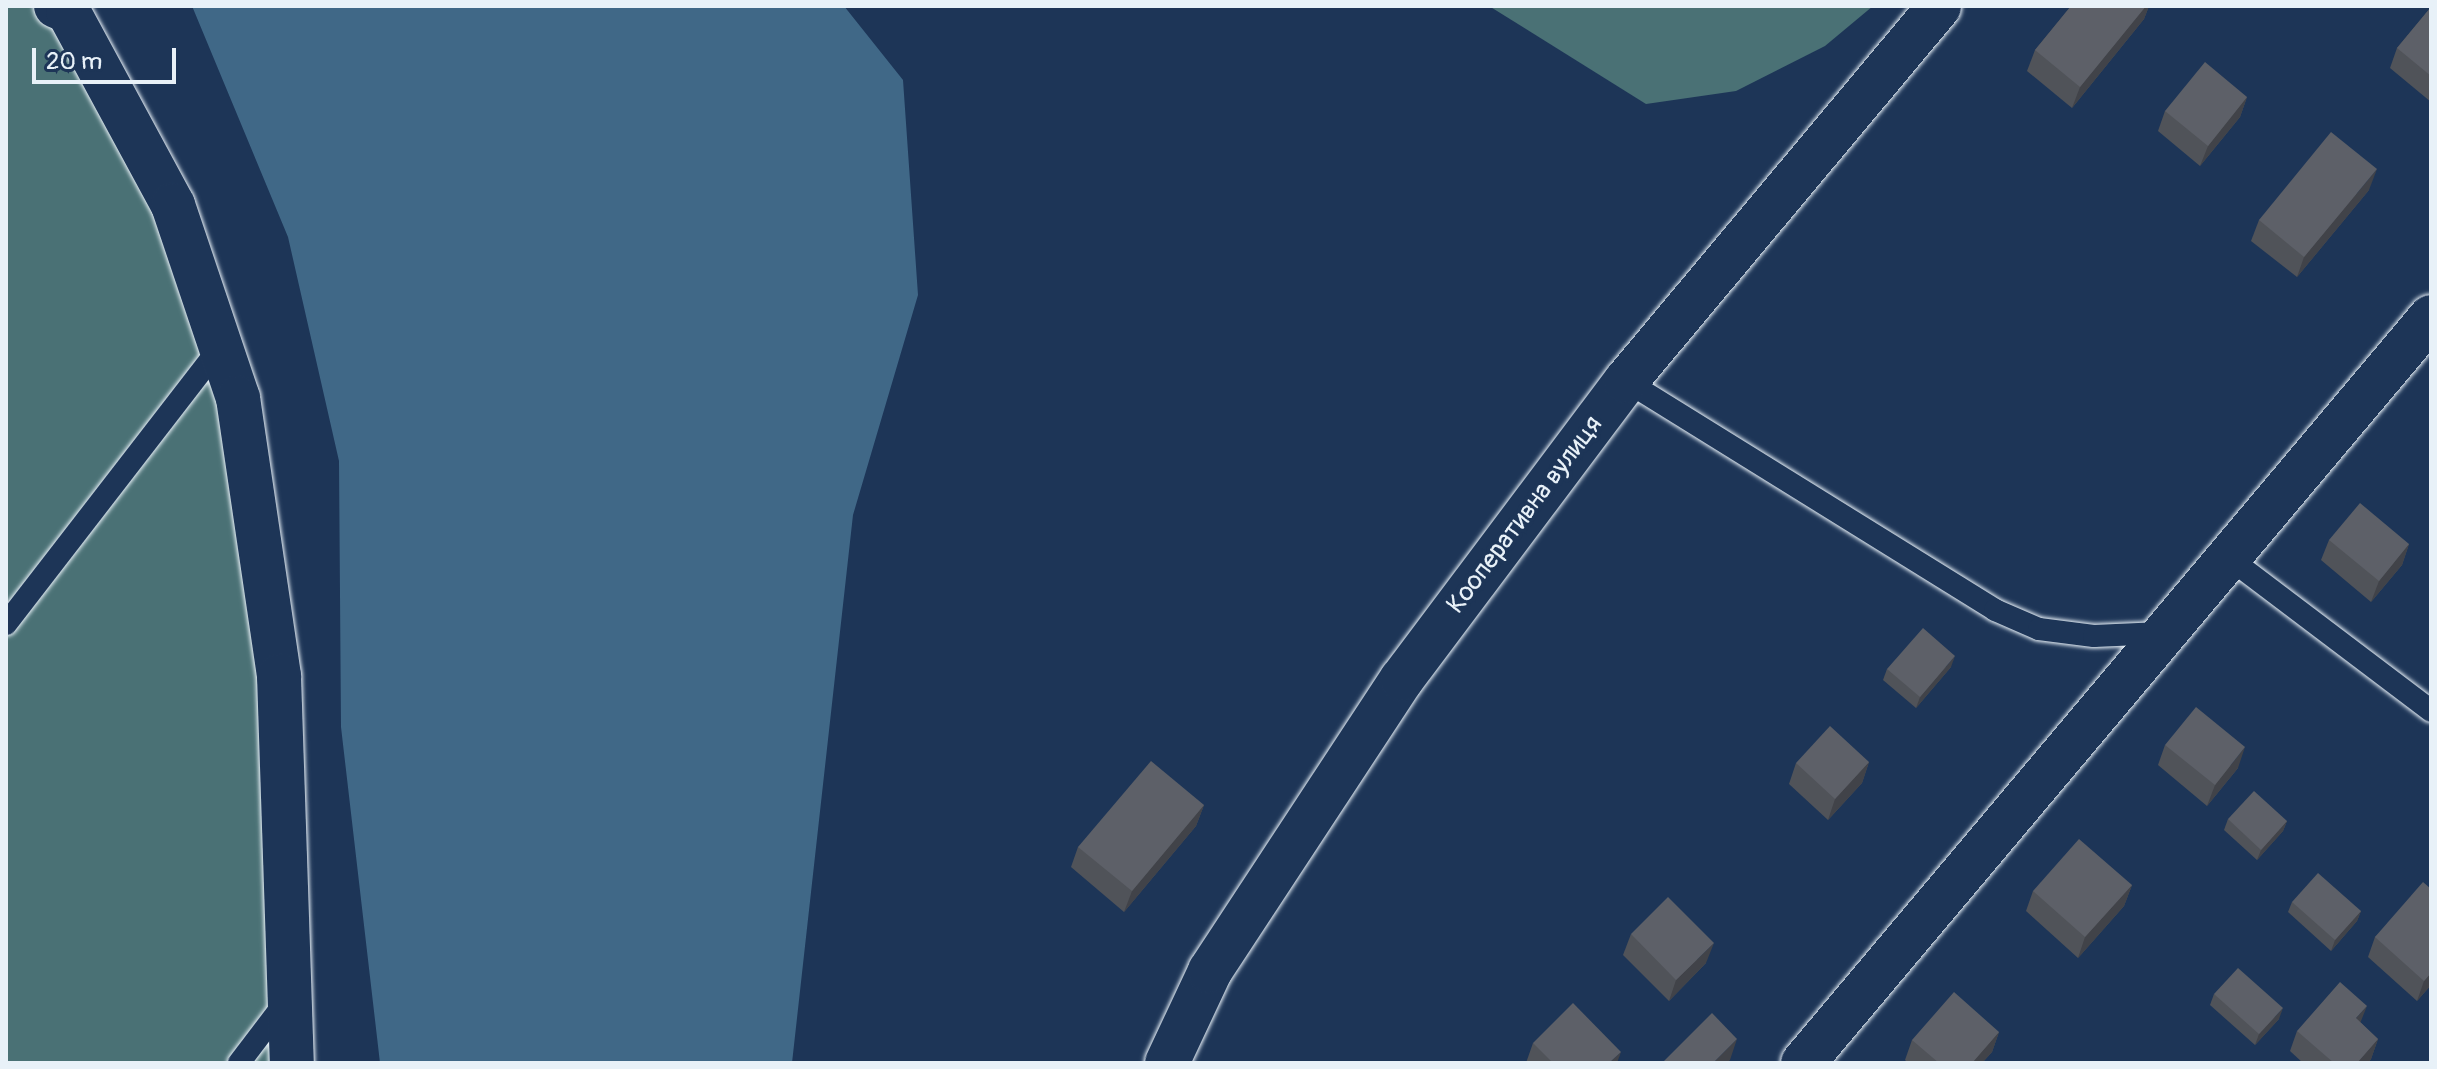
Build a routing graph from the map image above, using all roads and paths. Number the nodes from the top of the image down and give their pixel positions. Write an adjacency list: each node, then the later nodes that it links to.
1 (56, 6): 4 (street)
2 (1939, 6): 5 (street, Кооперативна вулиця)
3 (2431, 317): 6 (street)
4 (220, 347): 7 (lane); 10 (street)
5 (1626, 381): 8 (lane); 13 (street, Кооперативна вулиця)
6 (2229, 558): 8 (street); 9 (lane)
7 (6, 624)
8 (2161, 633): 14 (street)
9 (2431, 711)
10 (290, 997): 11 (lane); 12 (street)
11 (239, 1063)
12 (292, 1063)
13 (1167, 1063)
14 (1803, 1063)

